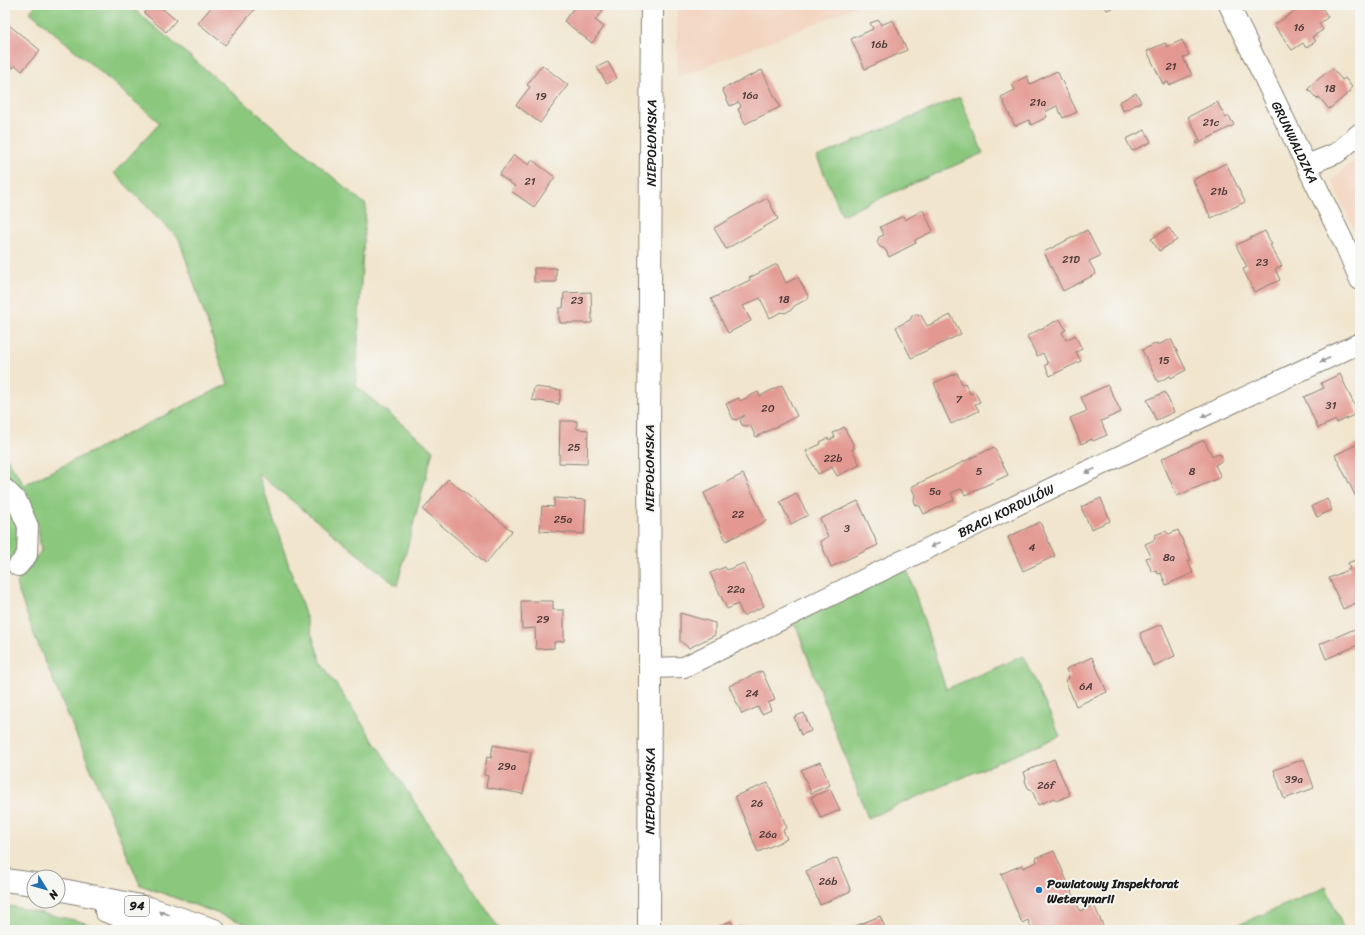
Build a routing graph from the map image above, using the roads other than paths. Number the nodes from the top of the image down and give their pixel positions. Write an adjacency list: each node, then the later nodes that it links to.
1 (652, 5): 9 (main road, NIEPOŁOMSKA)
2 (1229, 5): 4 (street, GRUNWALDZKA)
3 (1360, 133): 4 (street)
4 (1307, 165): 5 (street, GRUNWALDZKA)
5 (1360, 280)
6 (1360, 343): 9 (street, BRACI KORDULÓW, one-way to 9)
7 (5, 489): 8 (street)
8 (18, 566)
9 (650, 668): 16 (main road, NIEPOŁOMSKA)
10 (5, 880): 11 (main road)
11 (26, 883)
12 (66, 891): 15 (main road, 94, one-way to 12)
13 (66, 896): 14 (main road, 94)
14 (159, 930)
15 (214, 930)
16 (648, 930)

